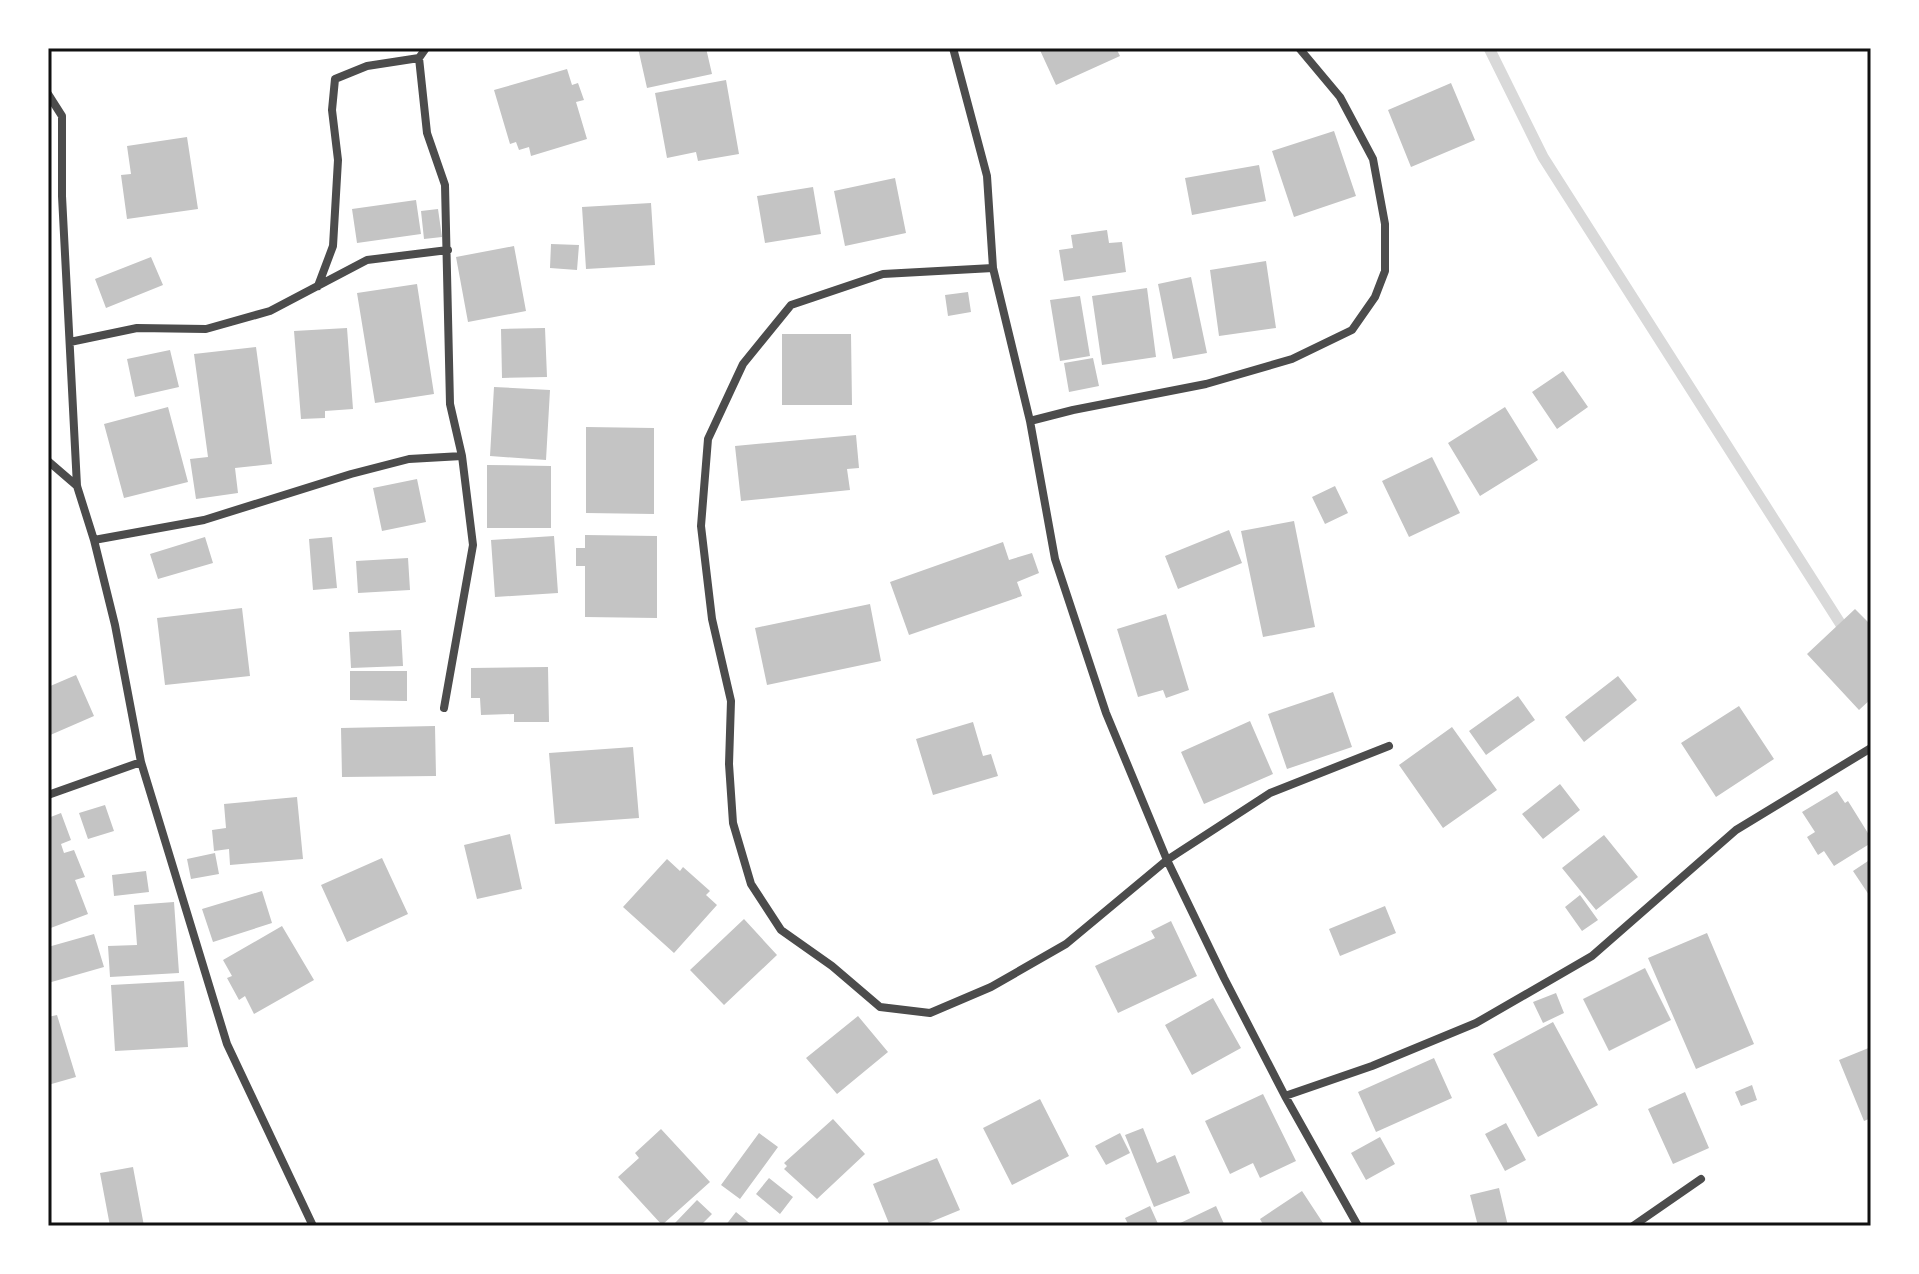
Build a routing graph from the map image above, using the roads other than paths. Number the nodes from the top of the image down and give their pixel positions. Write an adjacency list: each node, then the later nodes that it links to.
1 (426, 48): 4 (street)
2 (953, 48): 7 (street)
3 (1299, 48): 10 (street)
4 (419, 58): 6 (street); 8 (street)
5 (48, 94): 9 (street)
6 (448, 250): 8 (street); 11 (street)
7 (993, 268): 10 (street); 20 (street)
8 (318, 286): 9 (street)
9 (70, 342): 13 (street)
10 (1030, 421): 20 (street)
11 (462, 456): 14 (street); 15 (street)
12 (48, 461): 13 (street)
13 (77, 486): 14 (street)
14 (94, 540): 18 (street)
15 (444, 708)
16 (1389, 746): 20 (street)
17 (1871, 748): 21 (street)
18 (141, 762): 19 (street); 23 (street)
19 (48, 795)
20 (1167, 860): 21 (street)
21 (1285, 1096): 24 (street)
22 (1701, 1179): 25 (street)
23 (313, 1226)
24 (1358, 1226)
25 (1633, 1226)

